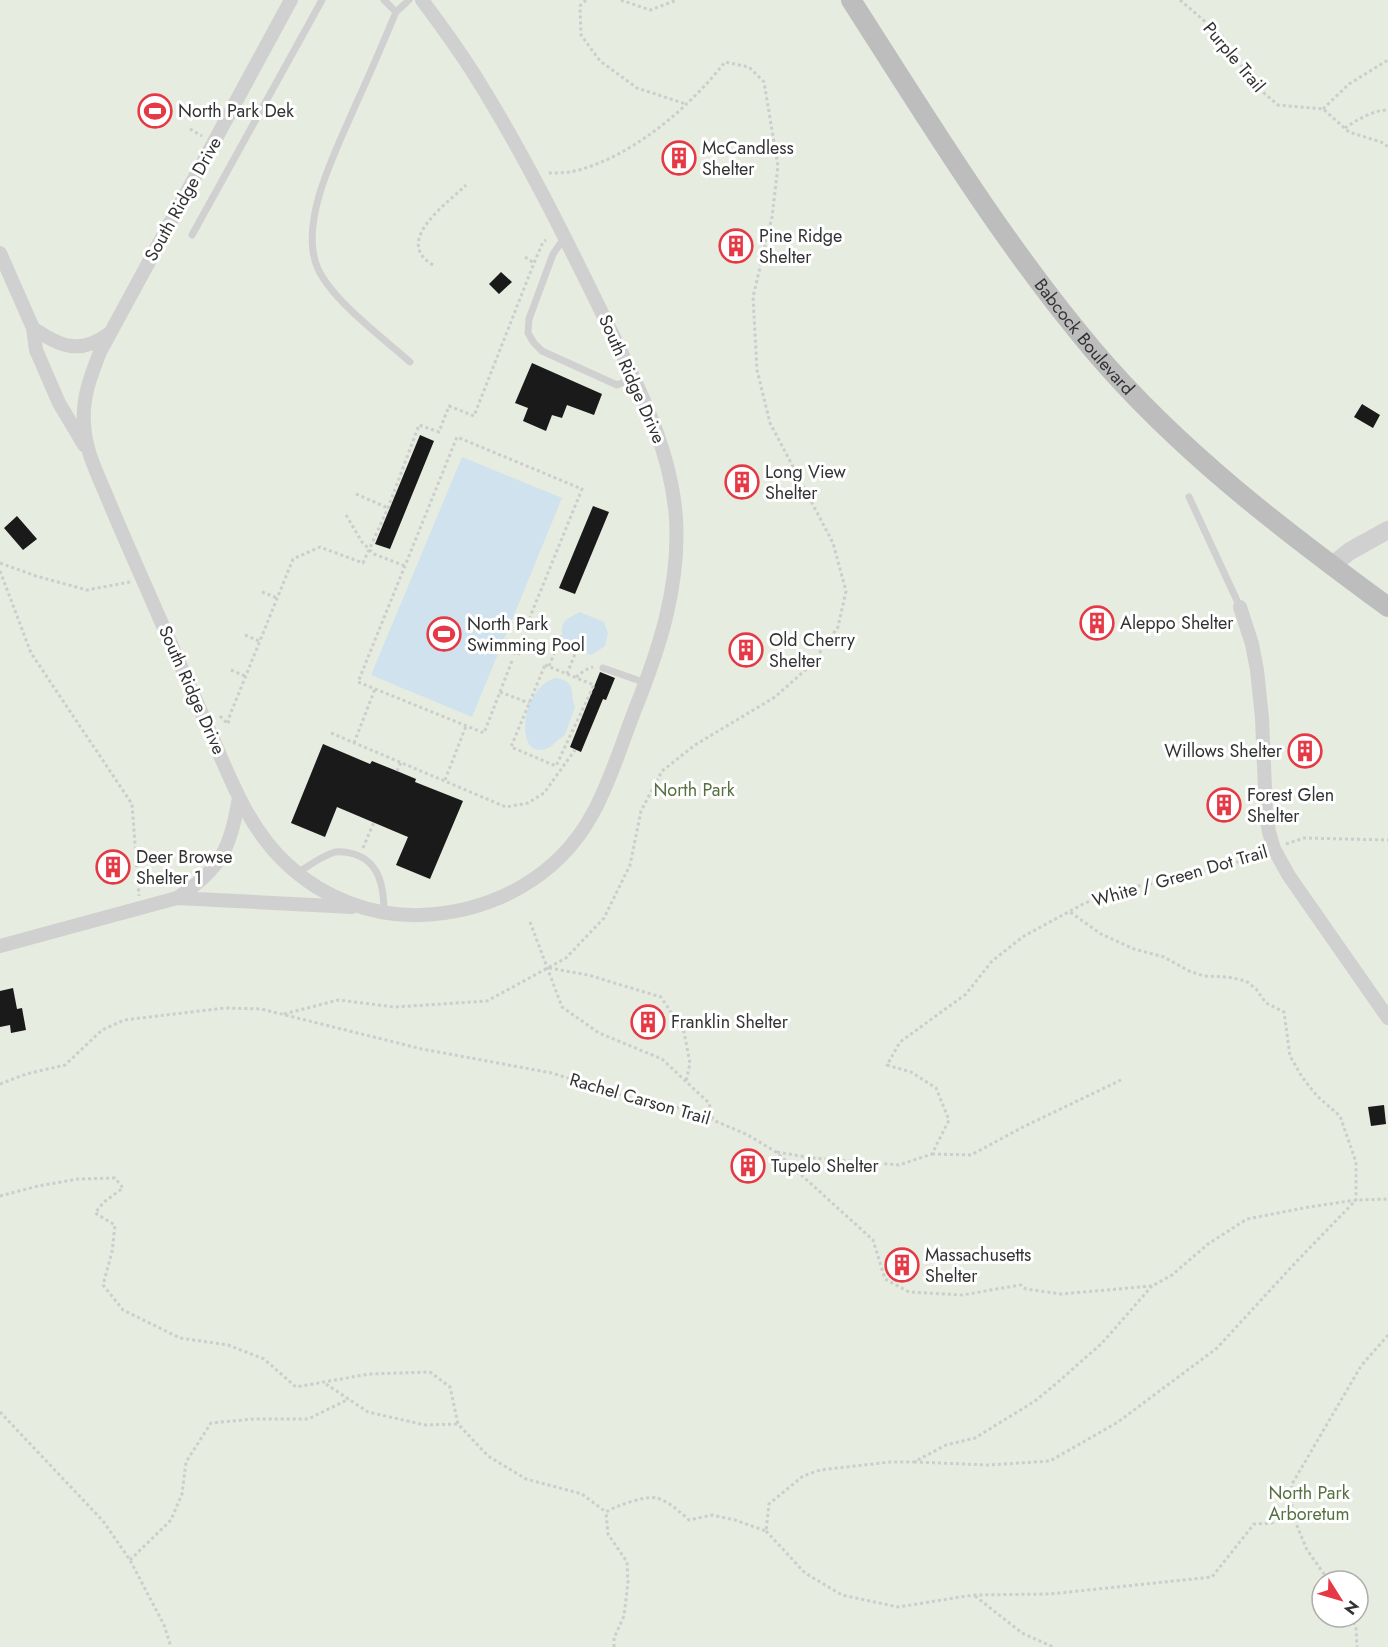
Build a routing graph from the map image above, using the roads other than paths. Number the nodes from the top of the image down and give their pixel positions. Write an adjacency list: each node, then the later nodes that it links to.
1 (291, 0): 12 (street, South Ridge Drive)
2 (322, 0): 8 (lane)
3 (384, 0): 7 (lane)
4 (409, 0): 7 (lane)
5 (422, 0): 9 (street, South Ridge Drive)
6 (851, 0): 18 (main road, Babcock Boulevard)
7 (396, 12): 13 (lane)
8 (192, 235)
9 (565, 237): 14 (street, South Ridge Drive); 14 (lane)
10 (0, 253): 11 (street, South Ridge Drive)
11 (33, 328): 12 (street); 15 (street, South Ridge Drive)
12 (109, 334): 15 (street, South Ridge Drive)
13 (410, 363)
14 (634, 378): 22 (street, South Ridge Drive)
15 (88, 451): 23 (street, South Ridge Drive)
16 (1189, 498): 19 (lane)
17 (1388, 530): 18 (street)
18 (1331, 566): 20 (main road, Babcock Boulevard)
19 (1240, 607): 29 (street)
20 (1388, 607)
21 (603, 668): 22 (lane)
22 (646, 683): 27 (street, South Ridge Drive)
23 (239, 797): 24 (street, South Ridge Drive); 25 (street, South Ridge Drive)
24 (297, 873): 26 (street, South Ridge Drive); 27 (lane)
25 (177, 898): 26 (street, South Ridge Drive); 28 (street, South Ridge Drive)
26 (364, 908): 27 (street, South Ridge Drive)
27 (384, 912)
28 (0, 946)
29 (1388, 1018)

